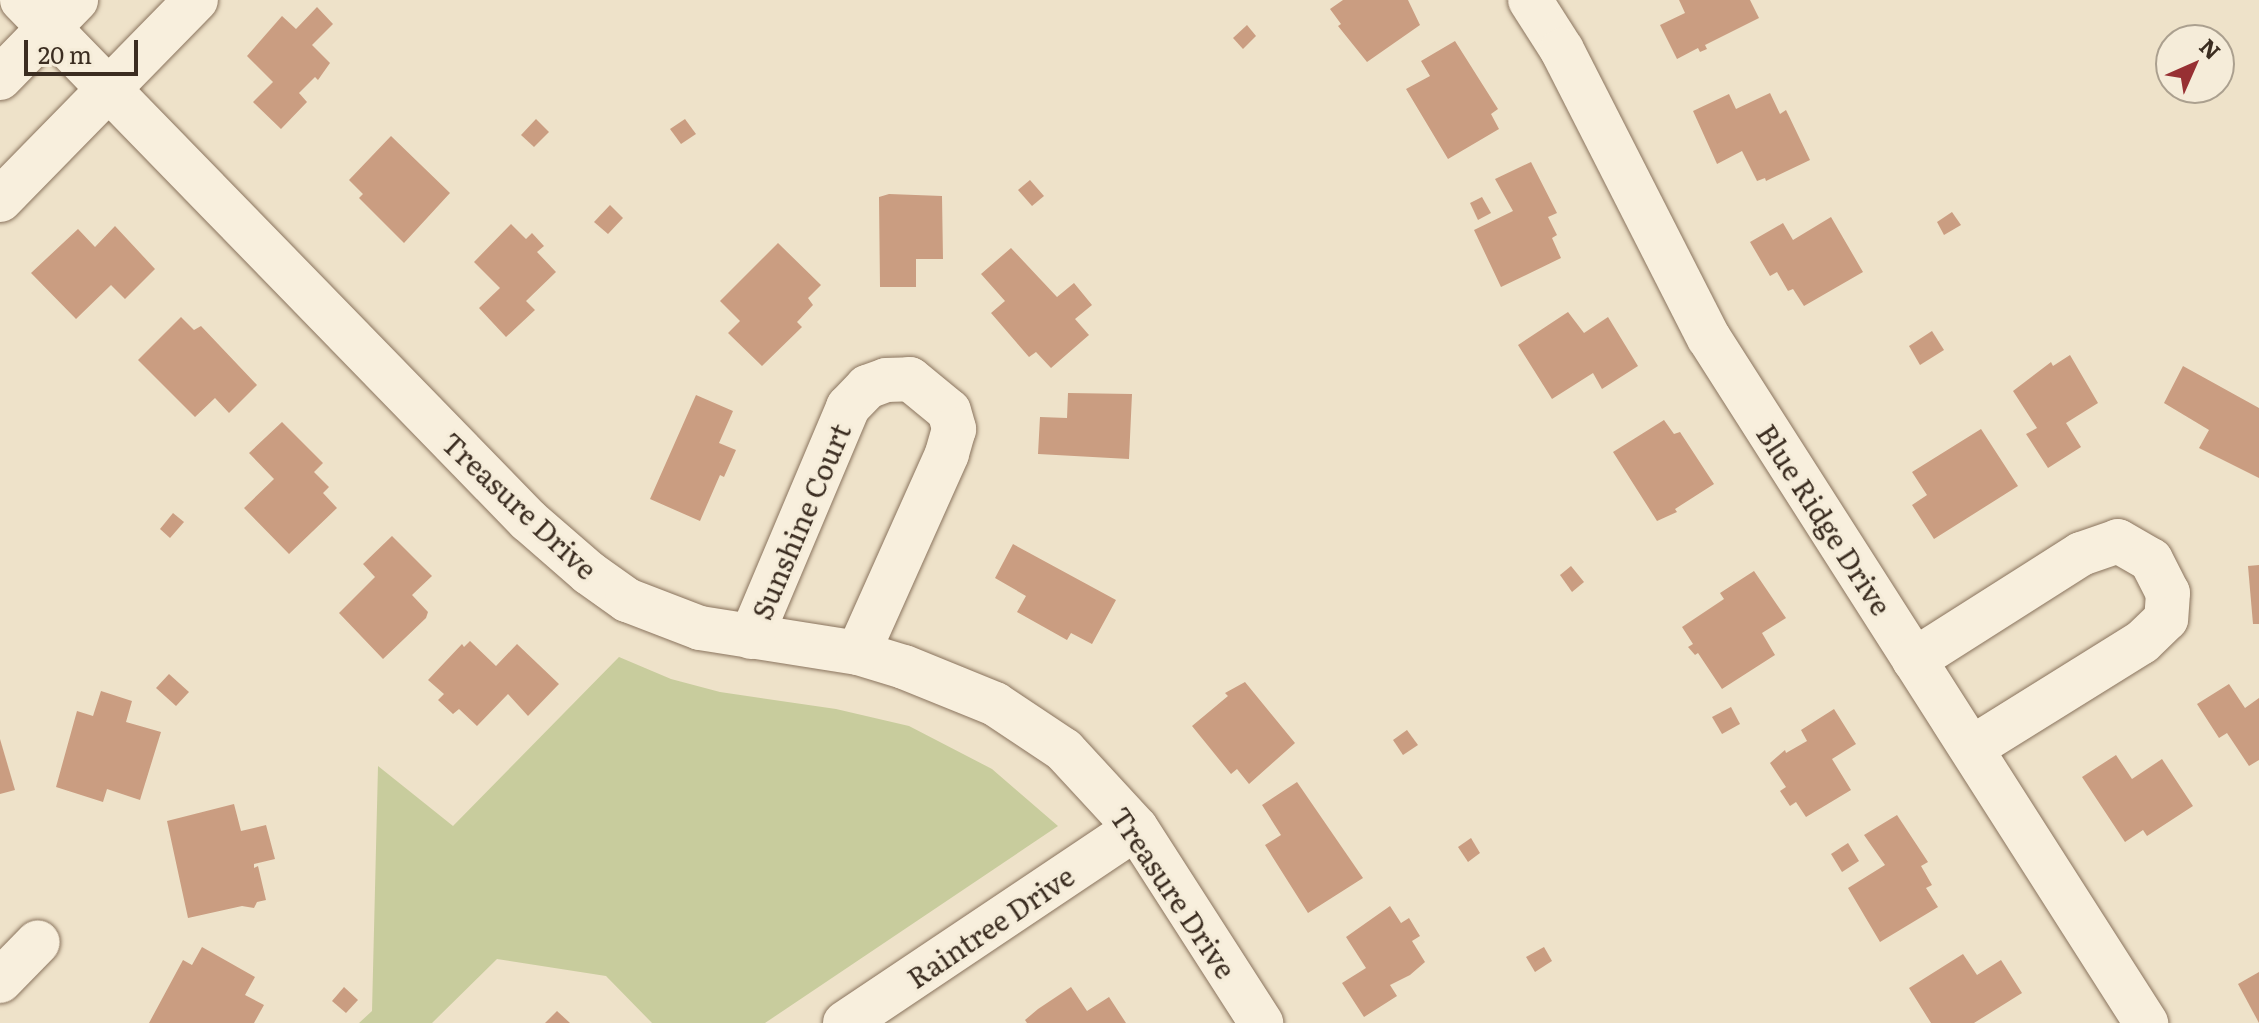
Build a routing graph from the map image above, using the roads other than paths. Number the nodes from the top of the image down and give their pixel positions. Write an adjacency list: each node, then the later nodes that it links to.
1 (196, 0): 5 (street)
2 (1530, 0): 9 (street, Blue Ridge Drive)
3 (49, 9): 4 (street); 5 (street, Treasure Drive)
4 (0, 78)
5 (109, 89): 6 (street); 7 (street, Treasure Drive)
6 (0, 200)
7 (751, 637): 8 (street, Treasure Drive); 8 (street, Sunshine Court)
8 (858, 653): 11 (street, Treasure Drive)
9 (1914, 660): 10 (street, Blue Ridge Drive); 10 (street)
10 (1972, 748): 16 (street, Blue Ridge Drive)
11 (1136, 828): 14 (street, Raintree Drive); 15 (street, Treasure Drive)
12 (38, 942): 13 (street)
13 (0, 981)
14 (845, 1023)
15 (1261, 1023)
16 (2146, 1023)

